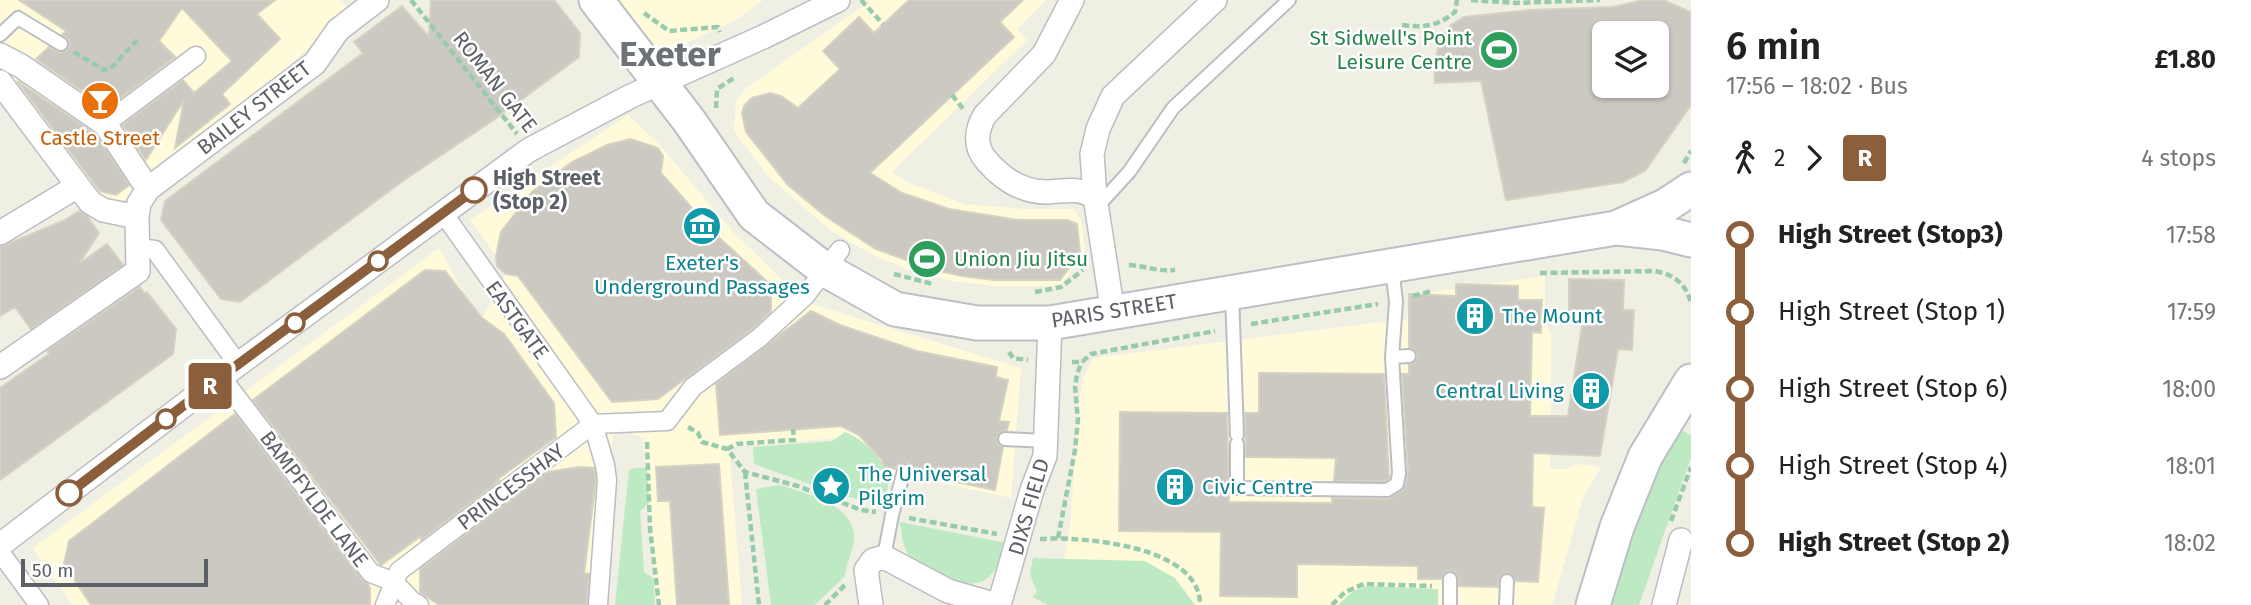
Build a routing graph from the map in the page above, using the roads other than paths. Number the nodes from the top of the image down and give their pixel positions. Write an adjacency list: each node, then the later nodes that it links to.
1 (377, 0): 15 (street, BAILEY STREET)
2 (596, 0): 12 (main road, PARIS STREET)
3 (838, 0): 12 (street)
4 (1072, 0): 17 (street)
5 (1215, 0): 17 (street)
6 (1289, 0): 17 (lane)
7 (0, 35): 8 (lane)
8 (61, 44)
9 (0, 55): 13 (street)
10 (196, 56): 13 (street)
11 (0, 82): 14 (street)
12 (661, 84): 18 (street); 24 (main road, PARIS STREET)
13 (105, 124): 15 (street)
14 (76, 187): 19 (street); 21 (street)
15 (148, 189): 19 (street, BAILEY STREET)
16 (1691, 189): 20 (main road, PARIS STREET)
17 (1096, 202): 27 (street)
18 (443, 213): 32 (street); 34 (street, EASTGATE)
19 (136, 217): 23 (street)
20 (1616, 228): 22 (main road, PARIS STREET); 25 (main road, PARIS STREET)
21 (0, 233)
22 (1691, 240)
23 (138, 248): 31 (street); 32 (street)
24 (832, 260): 28 (main road, PARIS STREET); 34 (street)
25 (1391, 267): 26 (main road, PARIS STREET); 30 (lane)
26 (1232, 292): 27 (main road, PARIS STREET); 30 (lane)
27 (1113, 313): 28 (main road, PARIS STREET)
28 (1050, 323): 36 (street, DIXS FIELD)
29 (1409, 356): 30 (lane)
30 (1392, 357)
31 (0, 367)
32 (230, 370): 39 (street); 43 (street, BAMPFYLDE LANE)
33 (1691, 382): 54 (main road)
34 (593, 424): 43 (street, PRINCESSHAY); 49 (street, EASTGATE)
35 (1005, 439): 36 (lane)
36 (1046, 441): 51 (street, DIXS FIELD)
37 (904, 471): 41 (lane)
38 (1681, 544): 42 (street)
39 (0, 545)
40 (0, 552): 46 (street)
41 (884, 557): 50 (street); 51 (street, DIXS FIELD)
42 (1682, 576): 55 (street)
43 (394, 582): 47 (street, PRINCESSHAY); 48 (street, BAMPFYLDE LANE)
44 (1507, 582): 53 (lane)
45 (1450, 583): 52 (lane)
46 (39, 605)
47 (385, 605)
48 (419, 605)
49 (598, 605)
50 (871, 605)
51 (998, 605)
52 (1450, 605)
53 (1506, 605)
54 (1593, 605)
55 (1664, 605)

